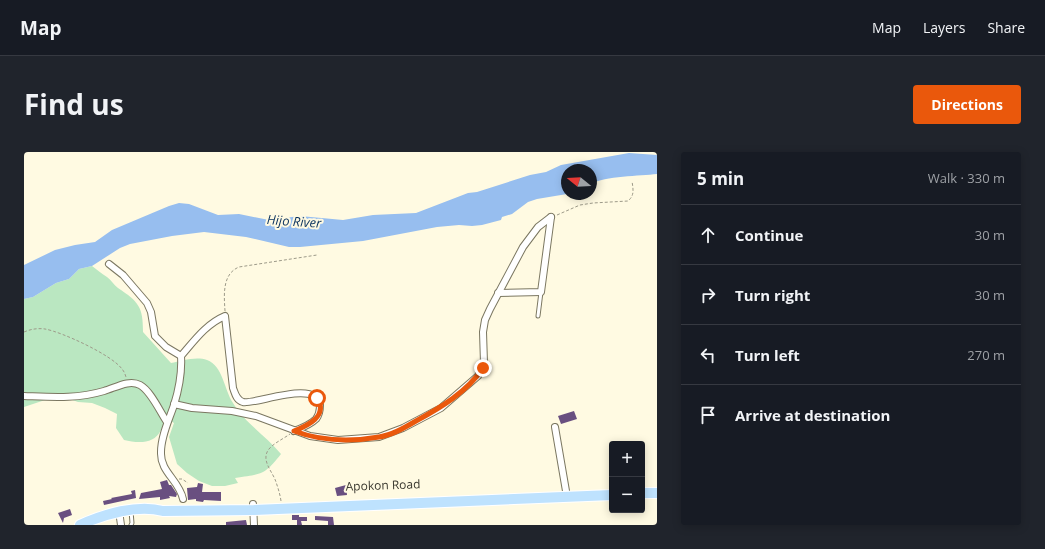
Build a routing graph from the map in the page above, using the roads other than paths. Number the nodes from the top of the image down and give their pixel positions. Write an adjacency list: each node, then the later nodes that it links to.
1 (109, 264): 5 (street)
2 (541, 292): 3 (street); 3 (street); 4 (lane)
3 (498, 293): 10 (street)
4 (538, 316)
5 (181, 356): 7 (street); 10 (street)
6 (24, 396): 8 (street)
7 (174, 404): 8 (street); 10 (street)
8 (167, 422): 18 (street)
9 (556, 427): 14 (street)
10 (294, 431)
11 (645, 488): 12 (highway)
12 (657, 488)
13 (609, 490): 14 (highway, Apokon Road)
14 (566, 491): 19 (highway, Apokon Road)
15 (645, 493): 16 (highway)
16 (657, 493)
17 (609, 495): 19 (highway, Apokon Road)
18 (183, 499)
19 (253, 507): 20 (highway, Apokon Road); 25 (street)
20 (131, 510): 21 (highway, Apokon Road); 24 (lane)
21 (119, 511): 22 (highway, Apokon Road); 23 (street)
22 (84, 524)
23 (121, 525)
24 (131, 525)
25 (254, 525)

